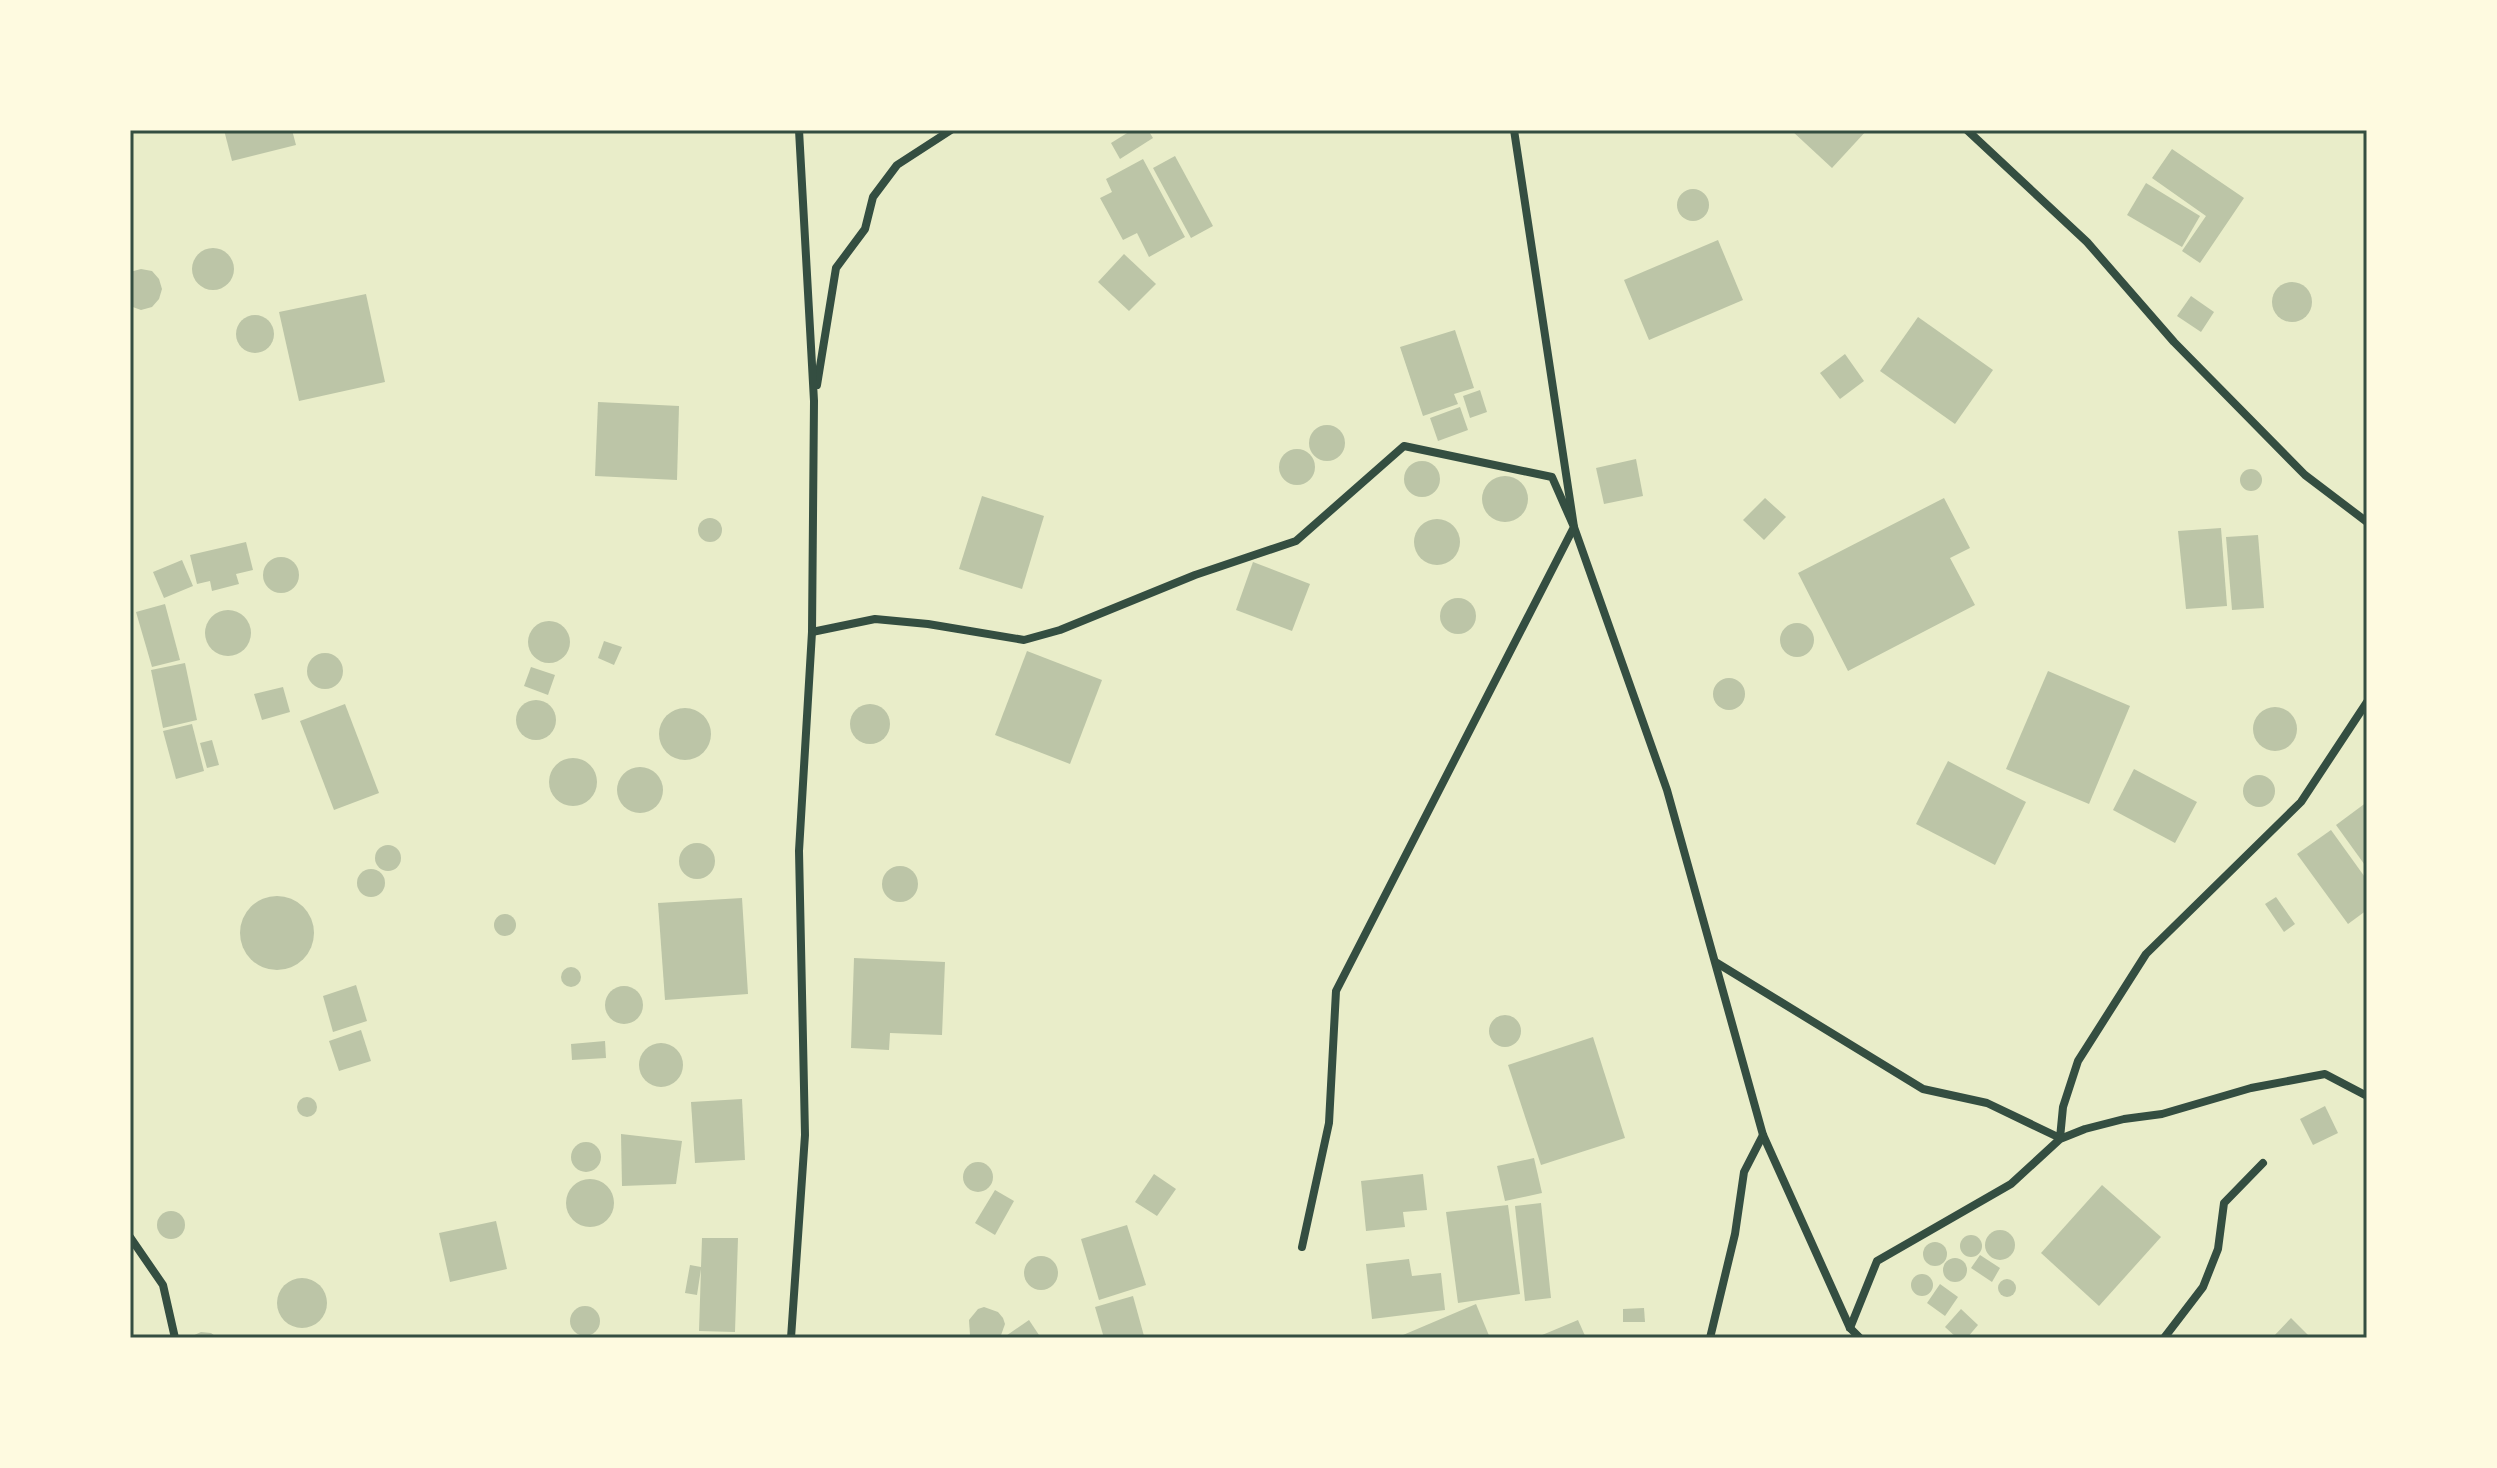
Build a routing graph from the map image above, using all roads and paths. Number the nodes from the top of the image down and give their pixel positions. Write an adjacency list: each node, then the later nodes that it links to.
1 (799, 130): 5 (street)
2 (951, 130): 5 (street)
3 (1514, 130): 7 (street)
4 (1967, 130): 6 (street)
5 (814, 401): 8 (street)
6 (2367, 522)
7 (1574, 527): 8 (street); 10 (street); 15 (street)
8 (812, 632): 18 (street)
9 (2367, 702): 10 (street)
10 (1716, 963): 12 (street)
11 (2367, 1096): 16 (street)
12 (1763, 1135): 16 (street); 19 (street)
13 (2263, 1163): 21 (street)
14 (130, 1237): 17 (street)
15 (1302, 1247)
16 (1850, 1328): 20 (street)
17 (175, 1338)
18 (791, 1338)
19 (1710, 1338)
20 (1860, 1338)
21 (2164, 1338)

